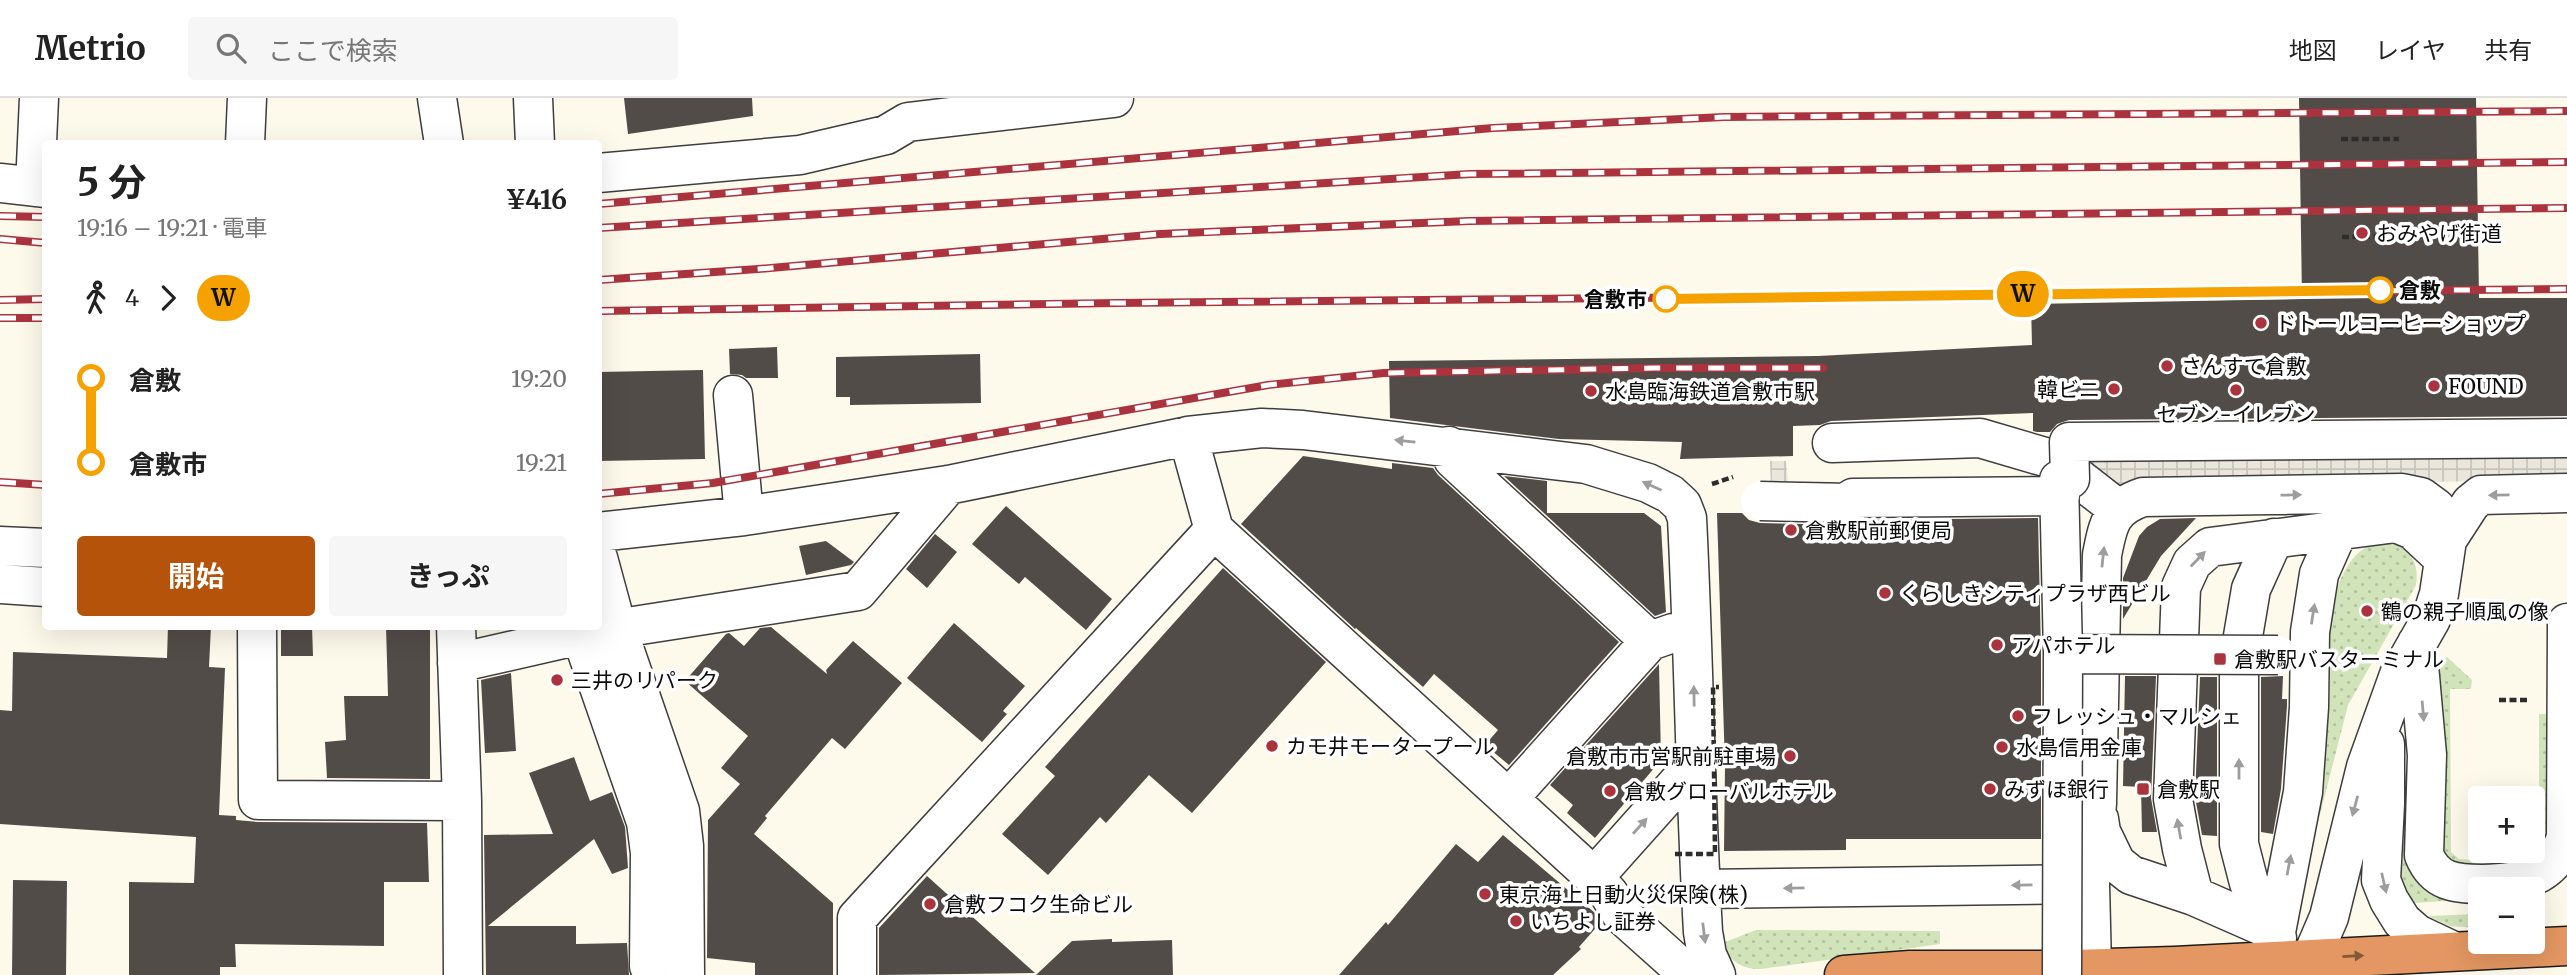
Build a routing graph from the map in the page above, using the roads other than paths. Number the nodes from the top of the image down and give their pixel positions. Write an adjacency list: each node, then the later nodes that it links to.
1 (39, 98): 10 (street)
2 (247, 98): 6 (street)
3 (437, 98): 7 (street)
4 (533, 98): 8 (street)
5 (1114, 98): 9 (street)
6 (245, 140)
7 (443, 140)
8 (535, 140)
9 (602, 173)
10 (27, 186)
11 (733, 395): 21 (street)
12 (1188, 436): 15 (street, one-way to 12); 16 (street); 22 (street)
13 (2567, 438): 18 (street, bridge)
14 (1832, 443): 20 (street)
15 (1449, 446): 32 (street, one-way to 15); 35 (street)
16 (948, 485): 21 (street); 34 (street)
17 (2567, 493): 28 (street, one-way to 28)
18 (2060, 496): 19 (street, bridge); 38 (street, bridge)
19 (1760, 501)
20 (2118, 509): 28 (street, one-way to 28); 44 (street, one-way to 20)
21 (744, 516): 23 (street)
22 (1214, 530): 42 (street); 57 (street)
23 (602, 531)
24 (2337, 531): 25 (street); 28 (street); 52 (street, one-way to 24)
25 (2274, 538): 49 (street, one-way to 25); 52 (street, one-way to 25)
26 (0, 546): 27 (street)
27 (42, 548)
28 (2445, 550): 36 (street)
29 (0, 584): 30 (street)
30 (42, 587)
31 (2567, 623): 36 (street, one-way to 31)
32 (1693, 629): 35 (street); 41 (street, one-way to 32)
33 (257, 630): 43 (street)
34 (599, 632): 37 (street); 53 (street); 56 (street)
35 (1650, 641): 42 (street)
36 (2417, 643): 40 (street)
37 (456, 645): 43 (street)
38 (2063, 654): 39 (street, bridge); 54 (street, bridge)
39 (2278, 656)
40 (2385, 717): 51 (street, one-way to 51); 52 (street, one-way to 52)
41 (1695, 764): 45 (street); 47 (street, one-way to 41)
42 (1509, 798): 47 (street)
43 (462, 801): 55 (street)
44 (2097, 803): 46 (street); 49 (street)
45 (1698, 816): 47 (street); 48 (street)
46 (2090, 884): 48 (street, one-way to 48); 54 (street)
47 (1602, 885): 58 (street)
48 (1701, 889): 59 (street, one-way to 59)
49 (2194, 896): 52 (street)
50 (2567, 946): 51 (highway)
51 (2451, 950): 52 (highway, one-way to 51)
52 (2290, 960): 54 (highway)
53 (649, 966)
54 (2077, 972): 60 (highway)
55 (463, 975)
56 (685, 975)
57 (857, 975)
58 (1689, 975)
59 (1716, 975)
60 (1844, 975)

